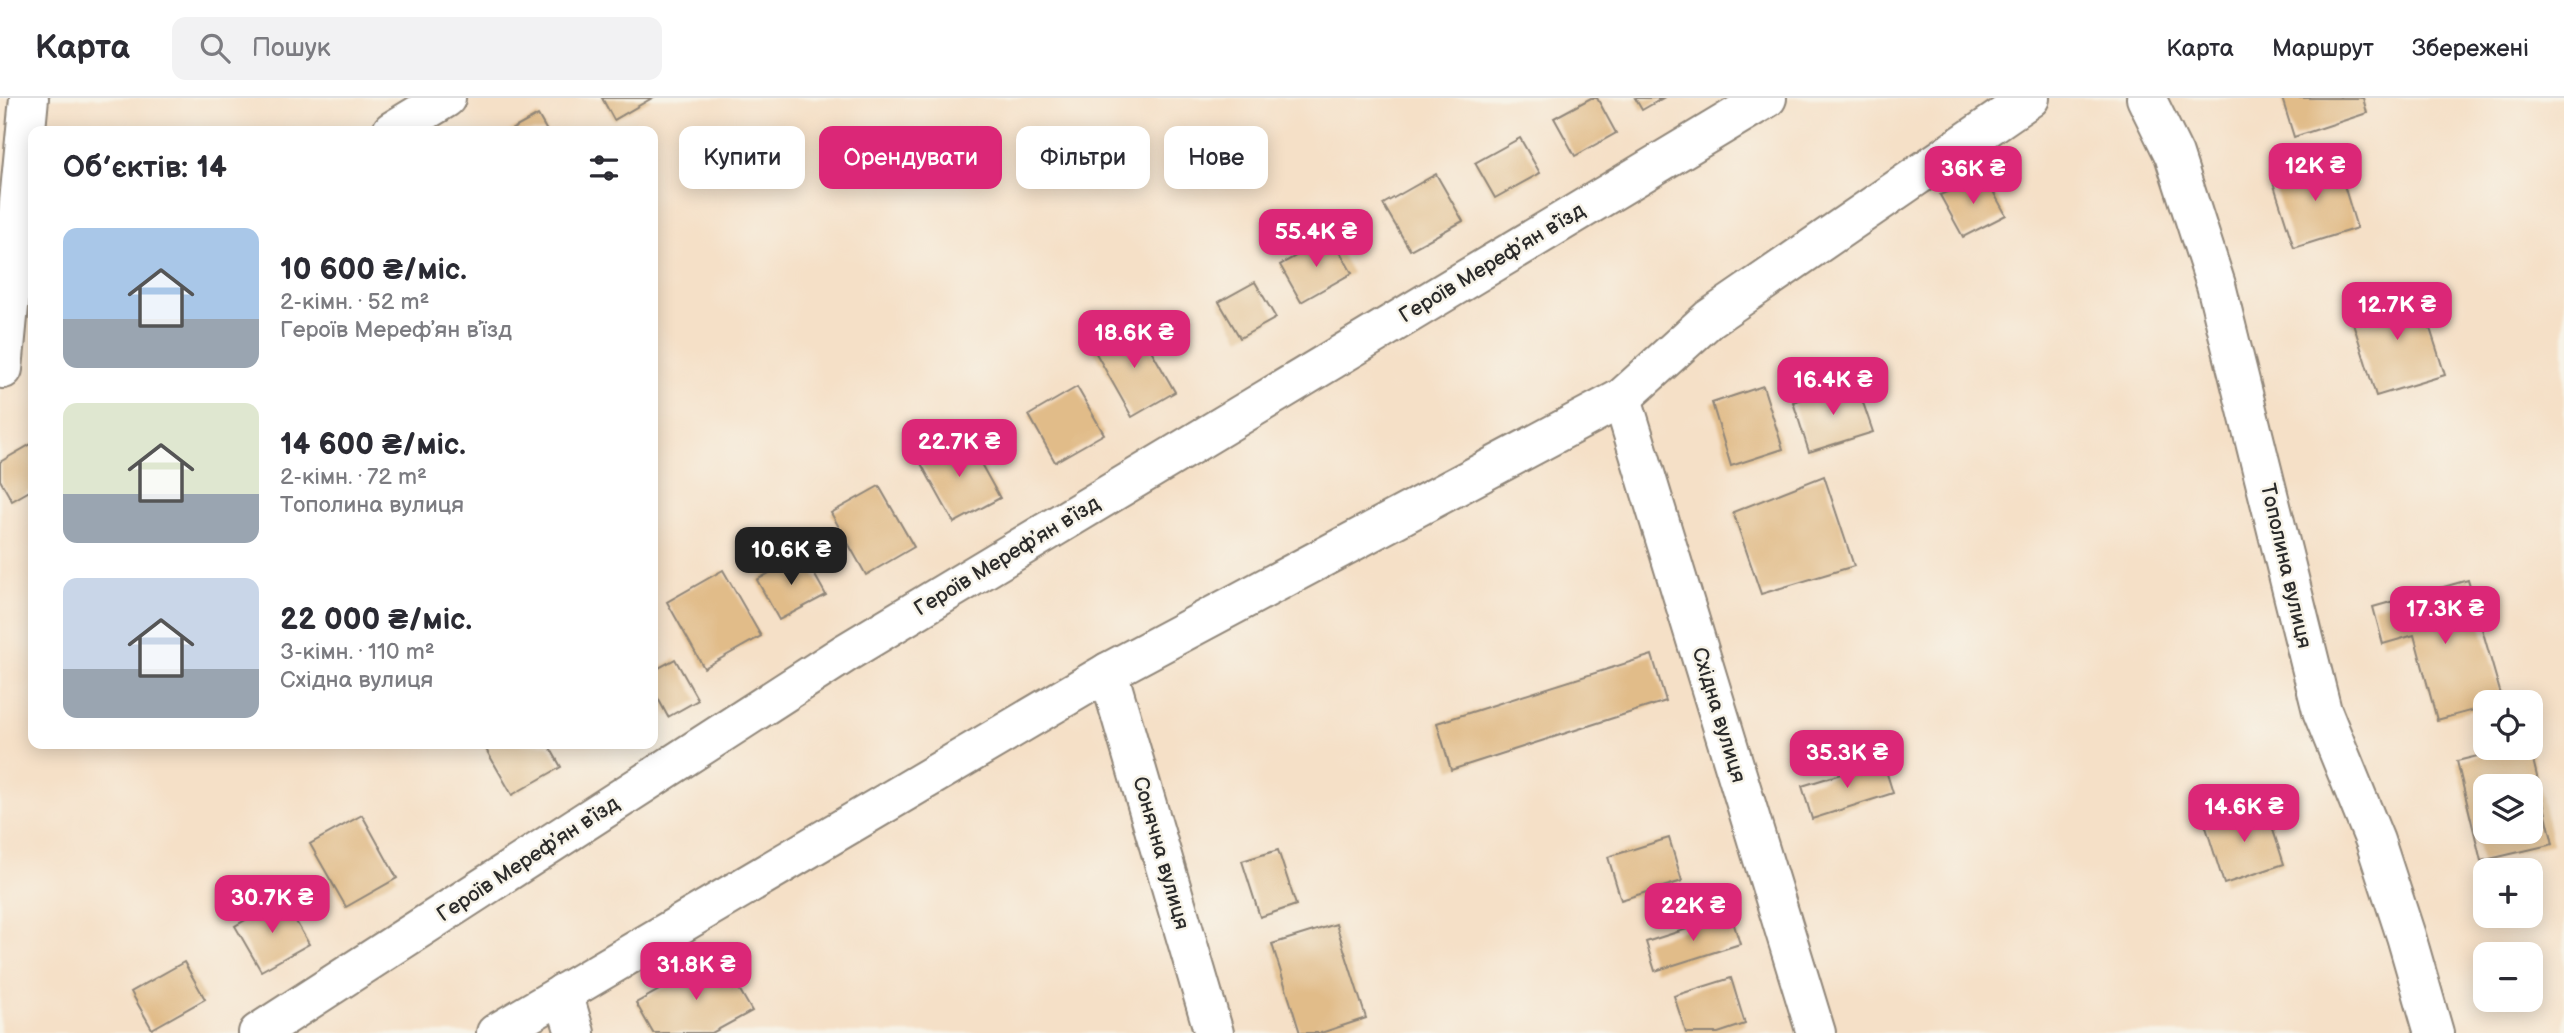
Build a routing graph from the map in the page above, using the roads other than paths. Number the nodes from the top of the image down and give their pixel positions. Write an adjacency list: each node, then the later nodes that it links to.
1 (29, 98): 7 (street)
2 (446, 98): 6 (street)
3 (2030, 98): 8 (street)
4 (2146, 98): 16 (street, Тополина вулиця)
5 (1752, 101): 11 (street, Героїв Мерефʼян вʼїзд)
6 (400, 126)
7 (12, 364)
8 (1622, 398): 9 (street); 15 (street, Східна вулиця)
9 (1108, 672): 10 (street); 14 (street, Сонячна вулиця)
10 (563, 993): 12 (street); 13 (street)
11 (258, 1033)
12 (496, 1033)
13 (575, 1033)
14 (1214, 1033)
15 (1816, 1033)
16 (2434, 1033)

